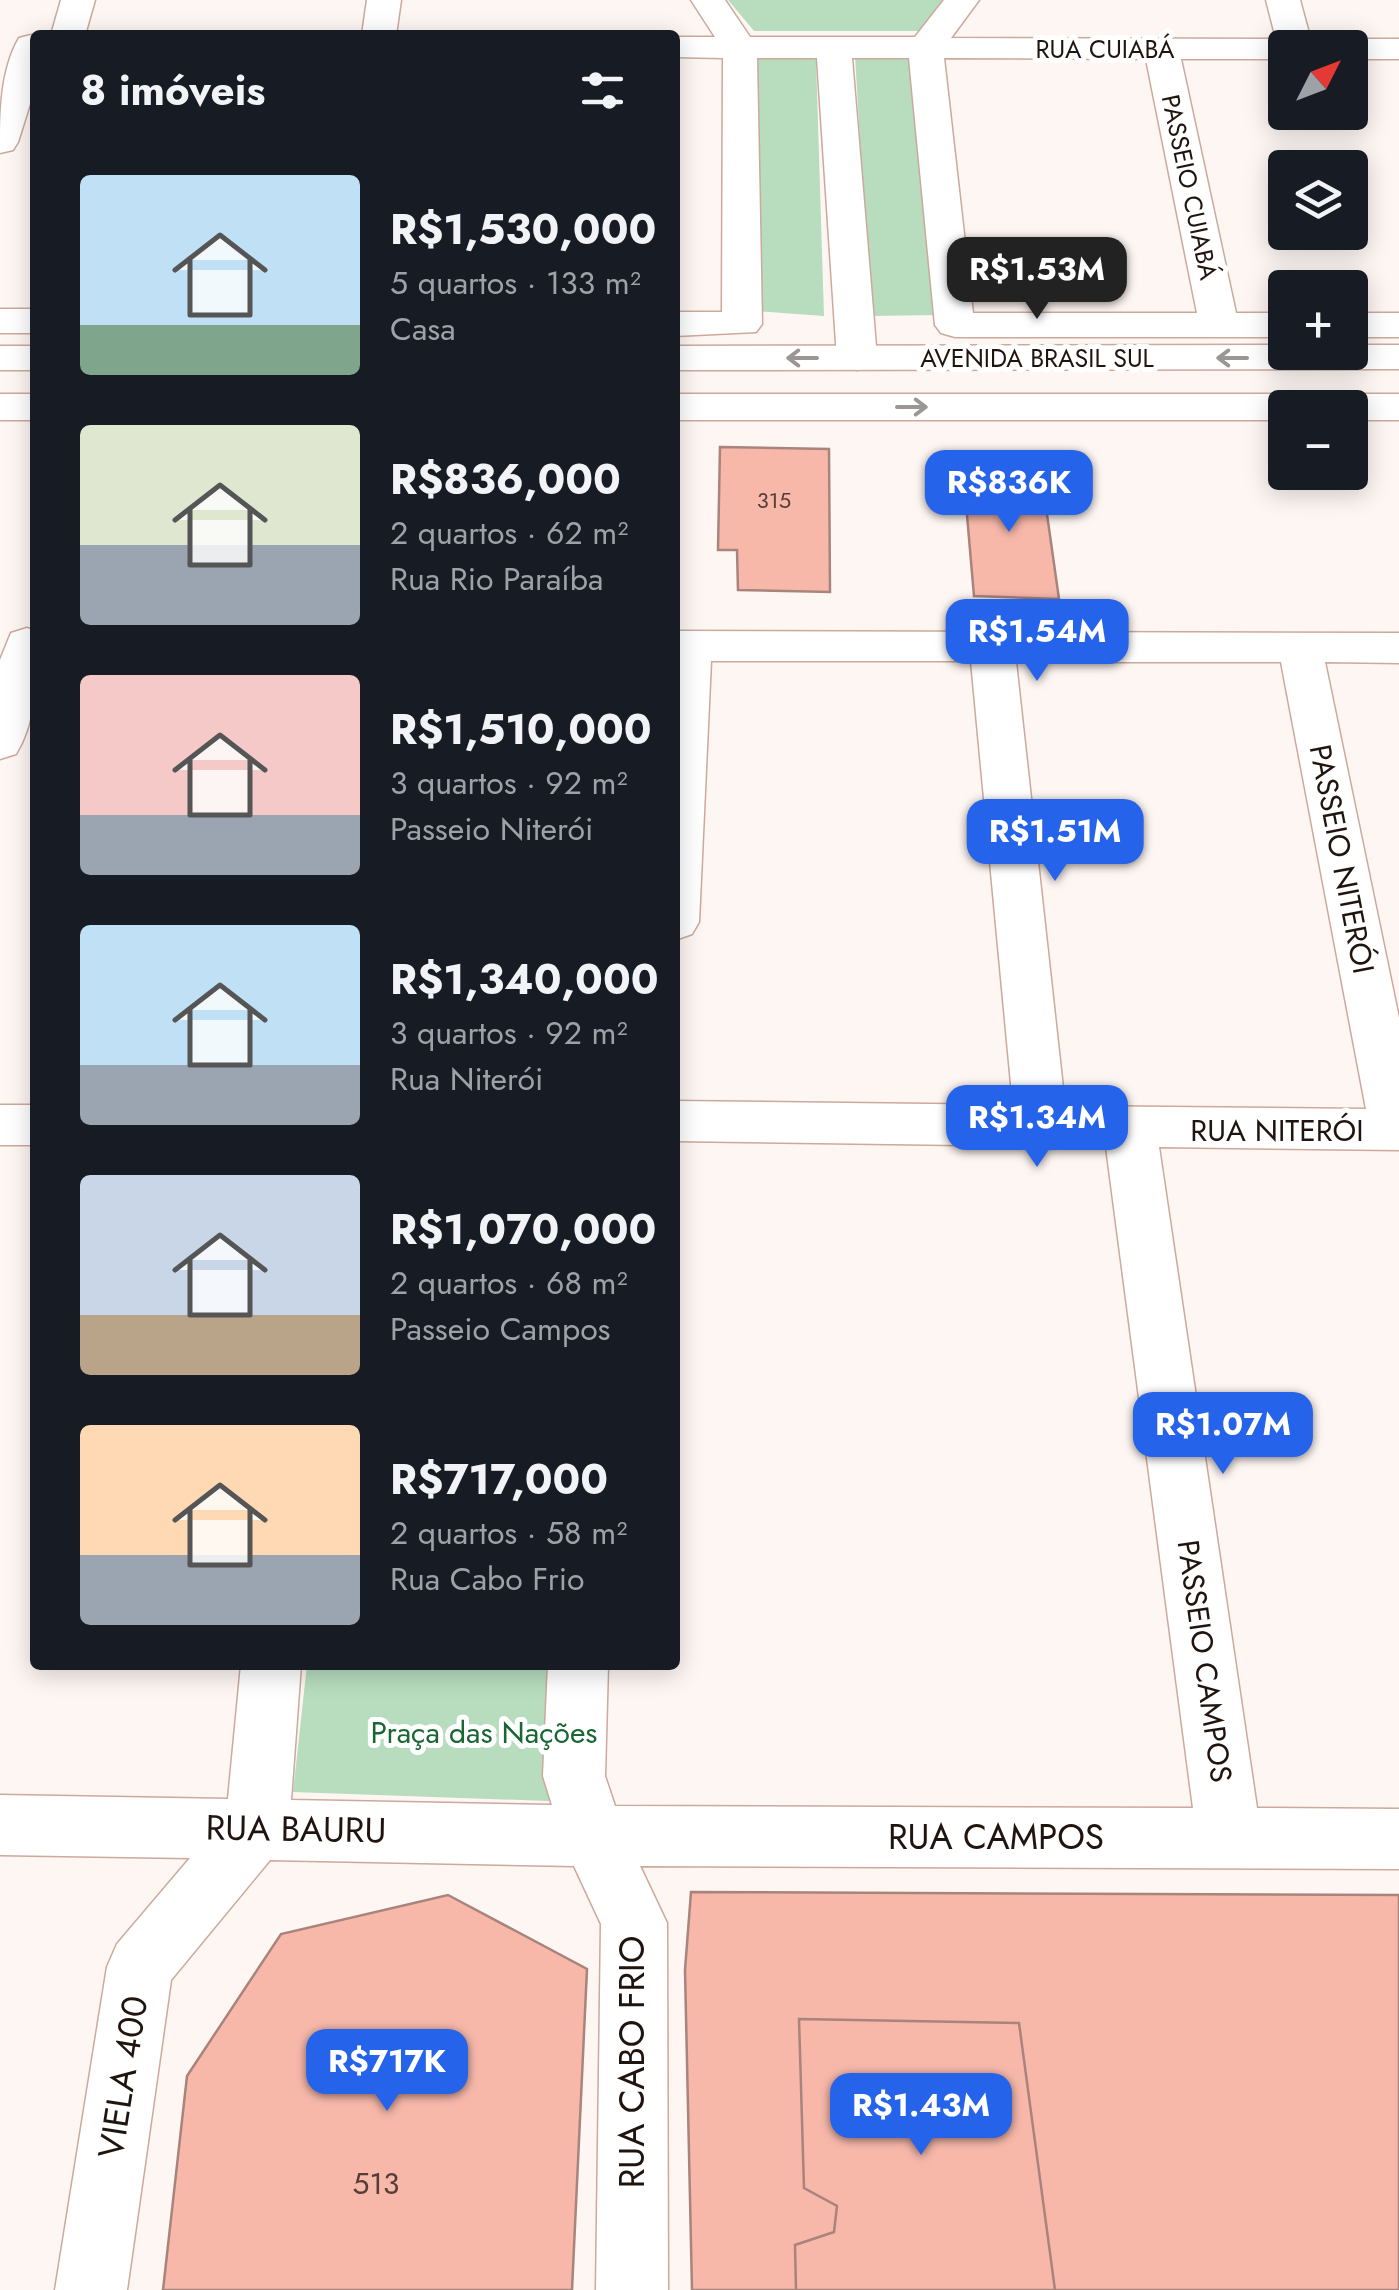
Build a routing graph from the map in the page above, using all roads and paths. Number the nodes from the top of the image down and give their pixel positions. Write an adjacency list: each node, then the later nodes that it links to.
1 (78, 0): 6 (street)
2 (384, 0): 7 (street)
3 (708, 0): 11 (street)
4 (962, 0): 13 (street)
5 (1283, 0): 8 (street)
6 (69, 30)
7 (380, 30)
8 (1291, 30)
9 (22, 45): 18 (street)
10 (680, 48): 11 (street, RUA CUIABÁ)
11 (740, 48): 12 (street, RUA CUIABÁ); 21 (street)
12 (834, 48): 13 (street, RUA CUIABÁ); 29 (street)
13 (925, 48): 14 (street, RUA CUIABÁ); 22 (street)
14 (1161, 49): 15 (street, RUA CUIABÁ); 22 (street, PASSEIO CUIABÁ)
15 (1268, 49)
16 (1368, 49): 17 (street)
17 (1399, 50)
18 (0, 142)
19 (0, 321): 20 (street)
20 (30, 321)
21 (680, 324)
22 (1220, 325): 23 (street)
23 (1268, 325)
24 (1368, 325): 25 (street)
25 (1399, 325)
26 (0, 358): 27 (main road)
27 (30, 358)
28 (680, 358): 29 (main road, AVENIDA BRASIL SUL, one-way to 28)
29 (857, 358): 30 (main road, AVENIDA BRASIL SUL, one-way to 29)
30 (1399, 358)
31 (0, 407): 32 (main road)
32 (30, 407)
33 (680, 407): 34 (main road, AVENIDA BRASIL SUL, one-way to 34)
34 (1399, 407)
35 (21, 643): 41 (street)
36 (682, 646): 37 (street); 40 (street)
37 (992, 647): 38 (street); 45 (street)
38 (1300, 648): 39 (street); 47 (street, PASSEIO NITERÓI)
39 (1399, 648)
40 (680, 725)
41 (0, 743)
42 (680, 1122): 45 (street, RUA NITERÓI)
43 (0, 1125): 44 (street)
44 (30, 1126)
45 (1041, 1129): 46 (street, RUA NITERÓI)
46 (1130, 1129): 47 (street, RUA NITERÓI); 53 (street, PASSEIO CAMPOS)
47 (1398, 1130)
48 (271, 1670): 51 (street)
49 (578, 1670): 52 (street, RUA CABO FRIO)
50 (0, 1824): 51 (street, RUA BAURU)
51 (257, 1827): 52 (street, RUA BAURU); 55 (street, VIELA 400)
52 (593, 1836): 53 (street, RUA CAMPOS); 56 (street, RUA CABO FRIO)
53 (1229, 1837): 54 (street, RUA CAMPOS)
54 (1399, 1839)
55 (91, 2290)
56 (632, 2290)

